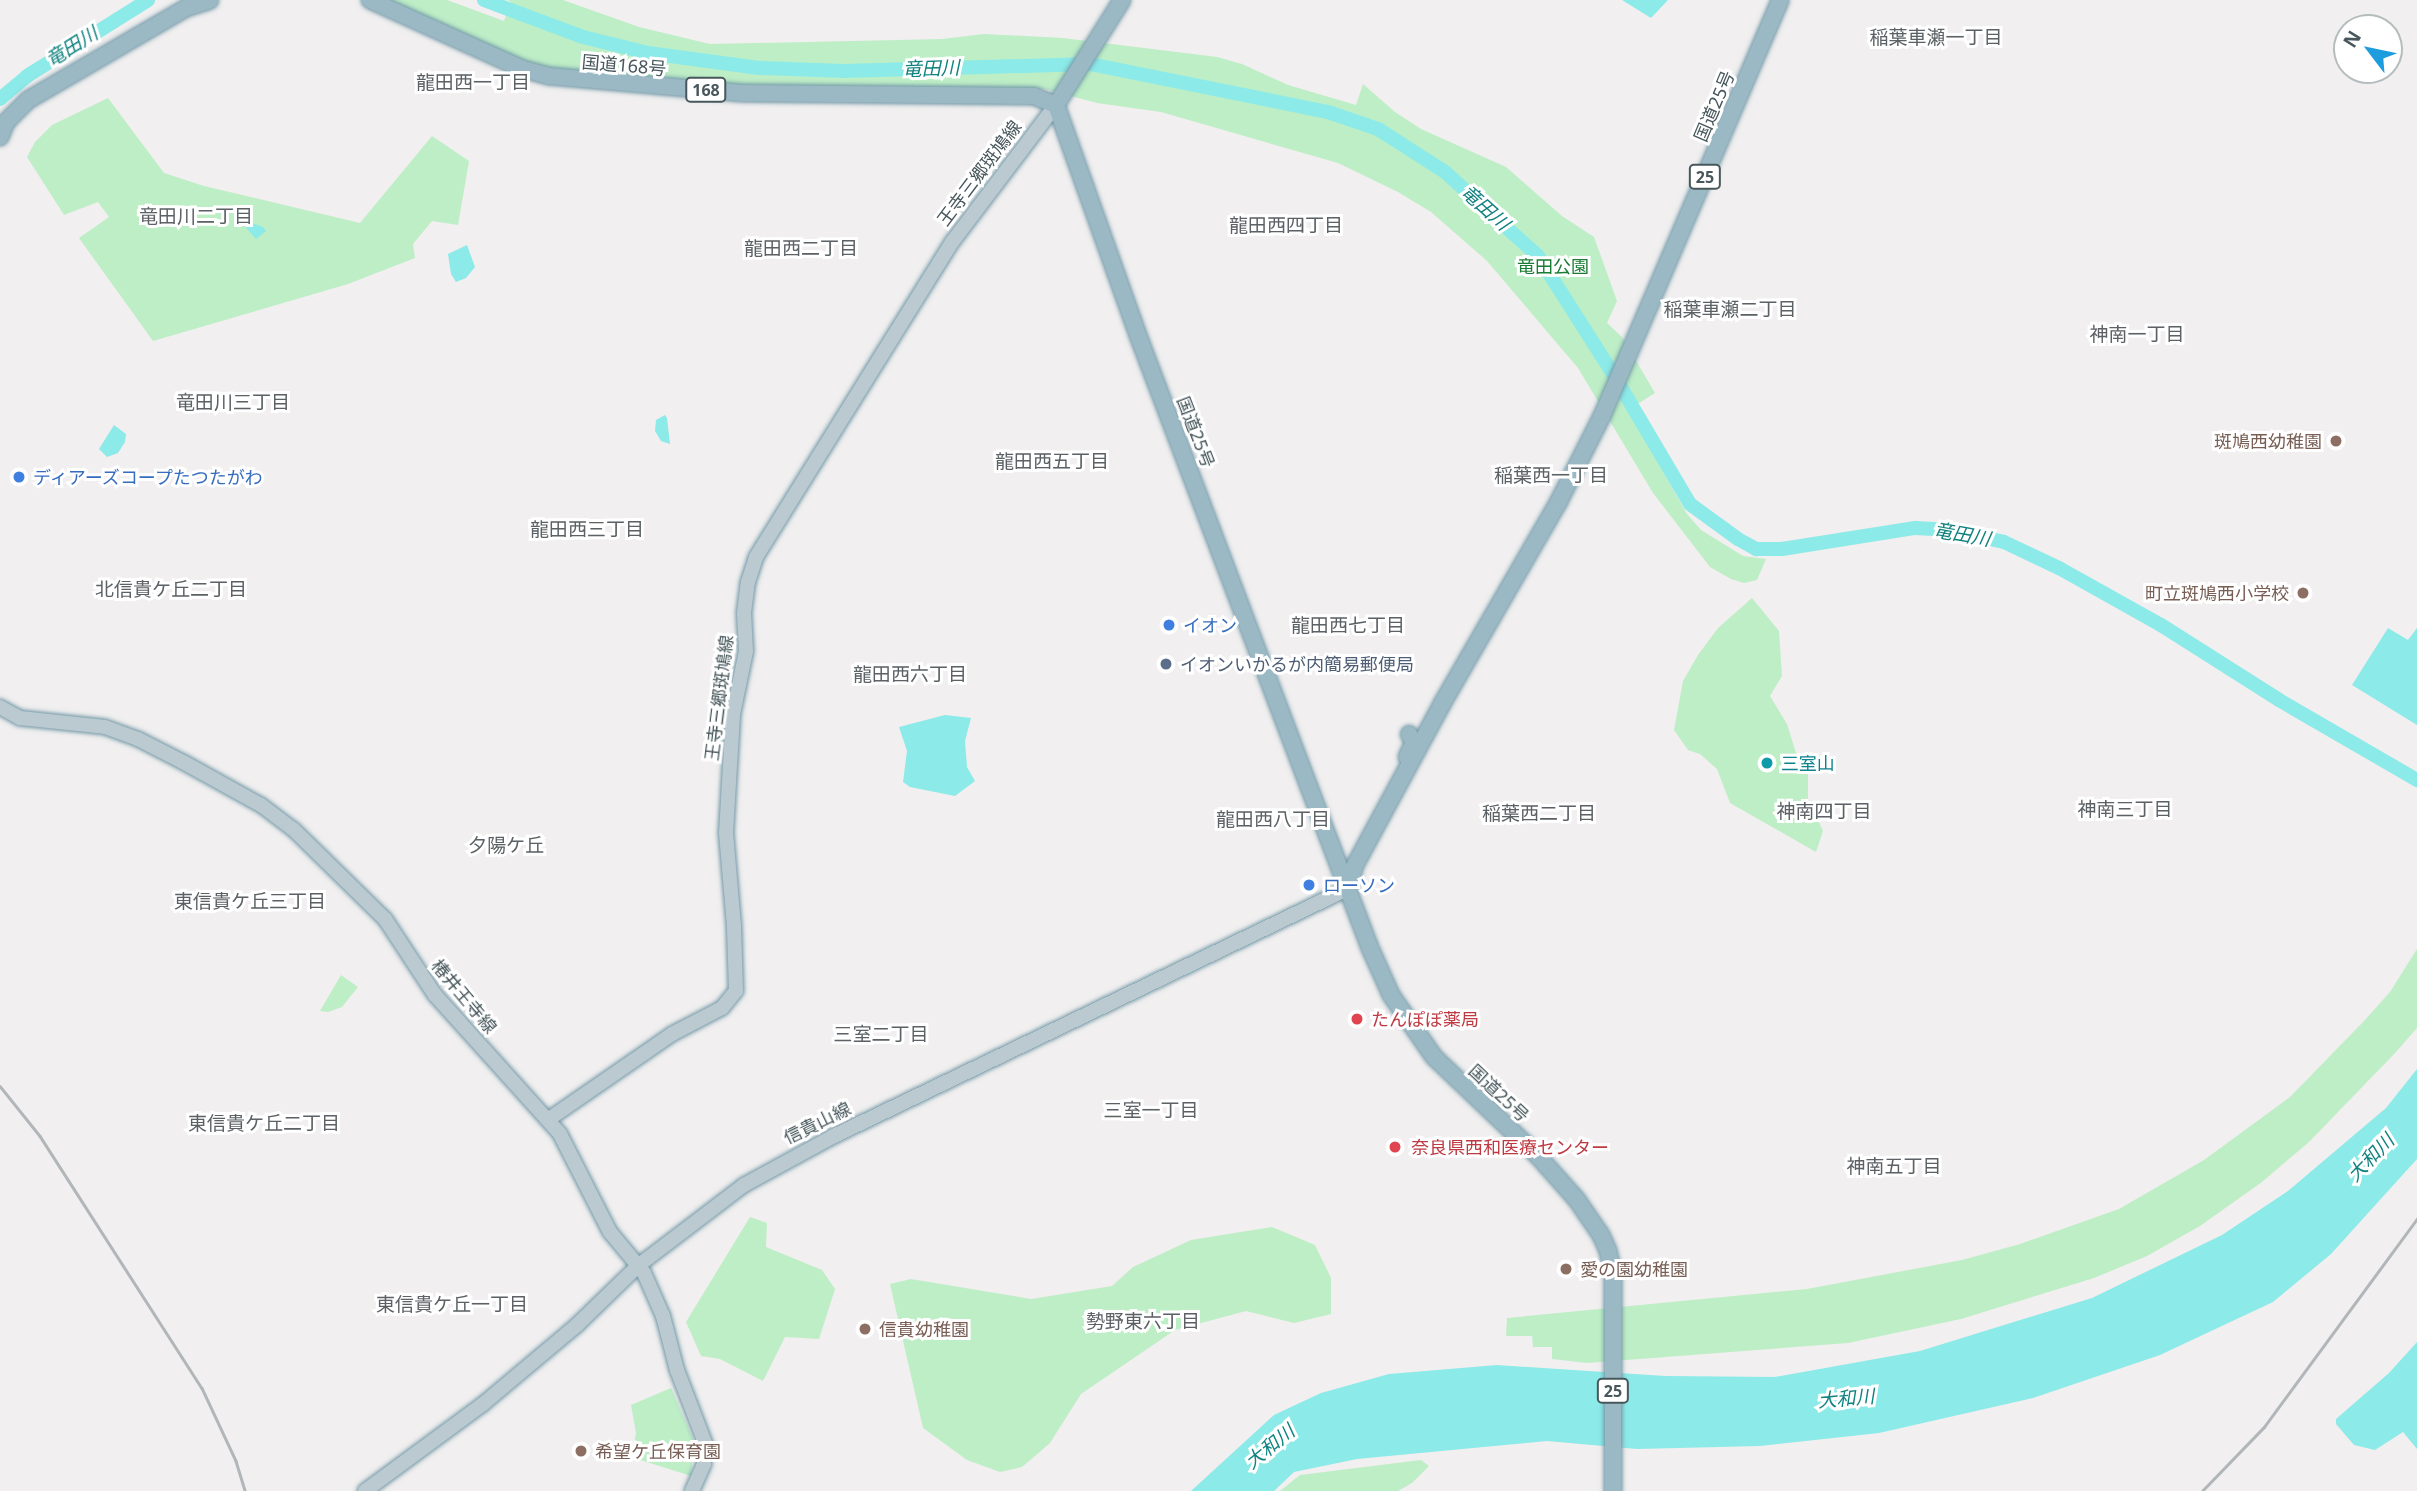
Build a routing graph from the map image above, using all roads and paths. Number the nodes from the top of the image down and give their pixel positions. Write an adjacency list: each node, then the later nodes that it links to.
1 (210, 0): 6 (highway)
2 (370, 0): 5 (highway, 国道168号 / 168)
3 (1122, 0): 5 (highway)
4 (1780, 0): 9 (highway, 国道25号 / 25)
5 (1056, 105): 11 (highway, 国道25号 / 25); 12 (main road, 王寺三郷斑鳩線)
6 (0, 137)
7 (0, 707): 12 (main road, 椿井王寺線)
8 (1409, 734): 10 (highway)
9 (1396, 798): 10 (highway, 国道25号 / 25); 11 (highway, 国道25号 / 25)
10 (1369, 841): 11 (highway, 国道25号 / 25)
11 (1349, 888): 13 (main road, 信貴山線); 14 (highway, 国道25号 / 25)
12 (549, 1119): 13 (main road, 椿井王寺線)
13 (639, 1265): 15 (main road, 信貴山線); 16 (main road, 椿井王寺線)
14 (1613, 1488)
15 (365, 1491)
16 (692, 1491)

